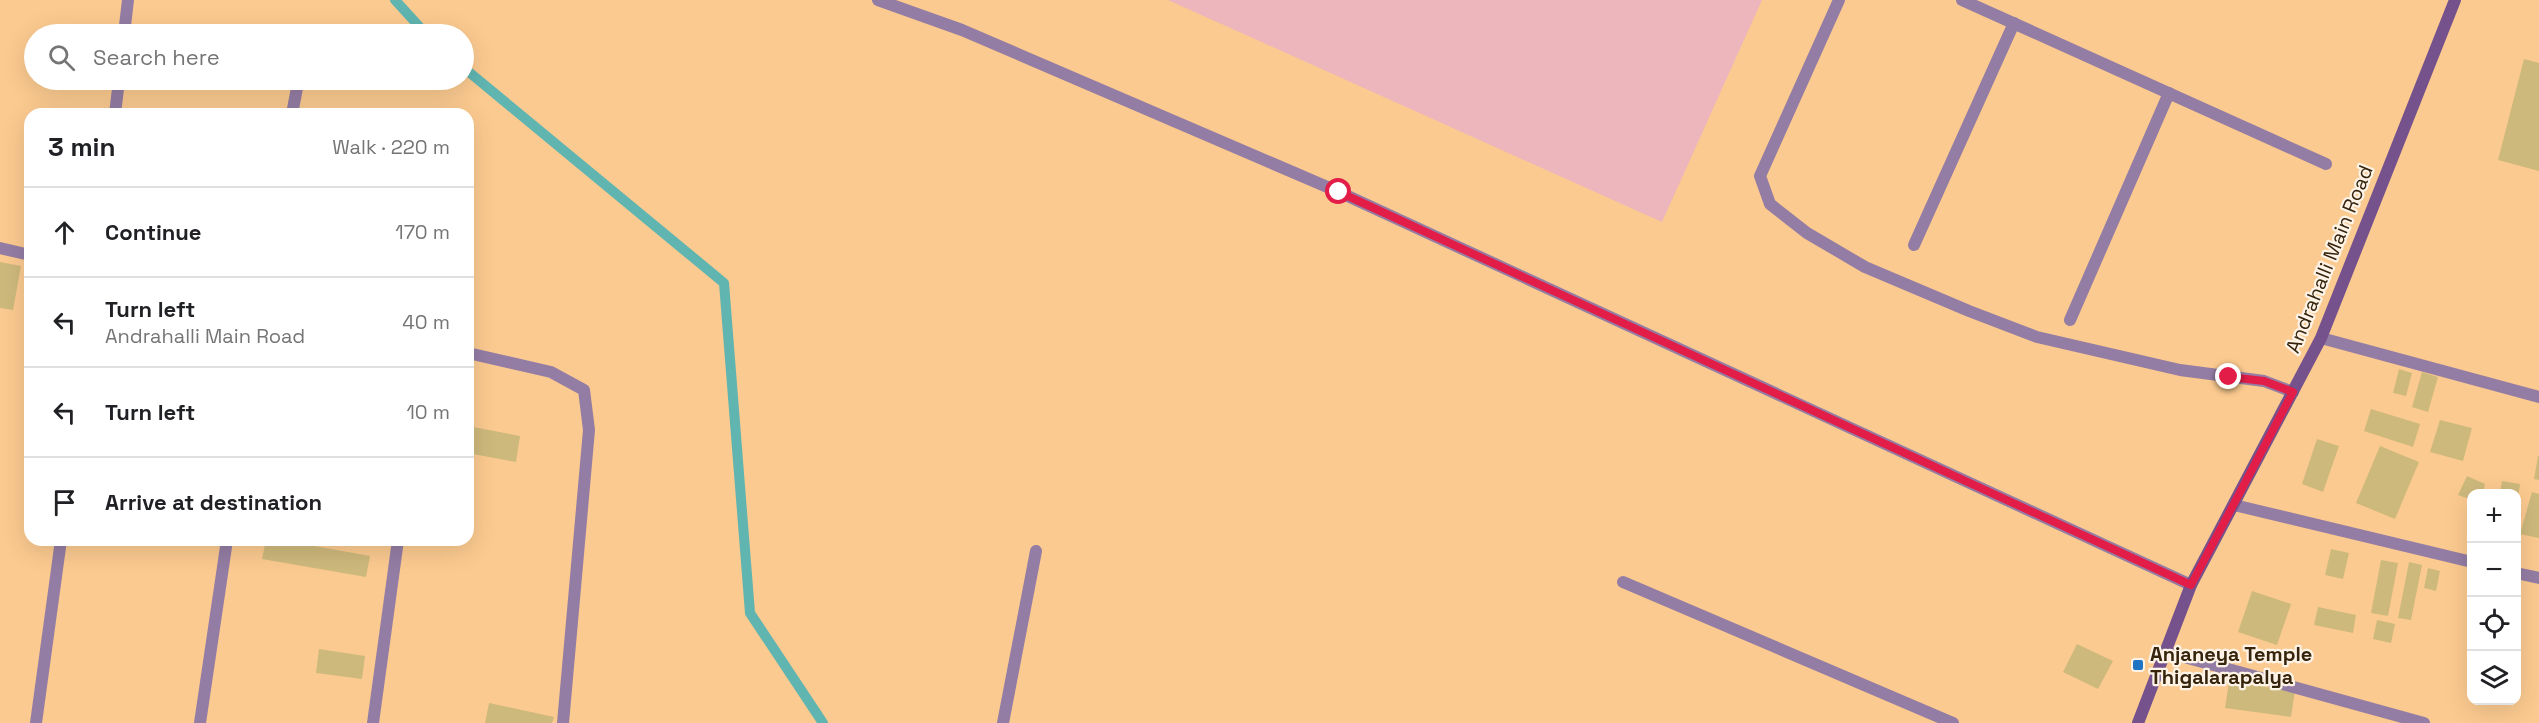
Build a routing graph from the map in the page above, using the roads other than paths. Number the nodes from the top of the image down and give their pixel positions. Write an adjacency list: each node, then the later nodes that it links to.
1 (128, 0): 7 (street)
2 (878, 0): 31 (street)
3 (1839, 0): 20 (street)
4 (1962, 0): 6 (street)
5 (2455, 0): 18 (main road, Andrahalli Main Road)
6 (2014, 23): 10 (street); 14 (street)
7 (125, 24)
8 (118, 90): 11 (street)
9 (297, 90): 12 (street)
10 (2169, 93): 13 (street); 17 (street)
11 (117, 108)
12 (293, 108)
13 (2326, 164)
14 (1914, 245)
15 (0, 248): 16 (street)
16 (24, 254)
17 (2070, 320)
18 (2321, 338): 20 (main road, Andrahalli Main Road); 21 (street)
19 (474, 354): 36 (street)
20 (2293, 392): 22 (main road, Andrahalli Main Road)
21 (2539, 397)
22 (2234, 505): 27 (street); 31 (main road, Andrahalli Main Road)
23 (60, 546): 33 (street)
24 (226, 546): 34 (street)
25 (397, 546): 35 (street)
26 (1036, 550): 37 (street)
27 (2467, 561)
28 (2521, 574): 29 (street)
29 (2539, 578)
30 (1623, 582): 38 (street)
31 (2191, 585): 32 (main road, Andrahalli Main Road)
32 (2166, 652): 39 (main road, Andrahalli Main Road); 40 (street)
33 (36, 723)
34 (200, 723)
35 (373, 723)
36 (563, 723)
37 (1003, 723)
38 (1953, 723)
39 (2138, 723)
40 (2424, 723)

